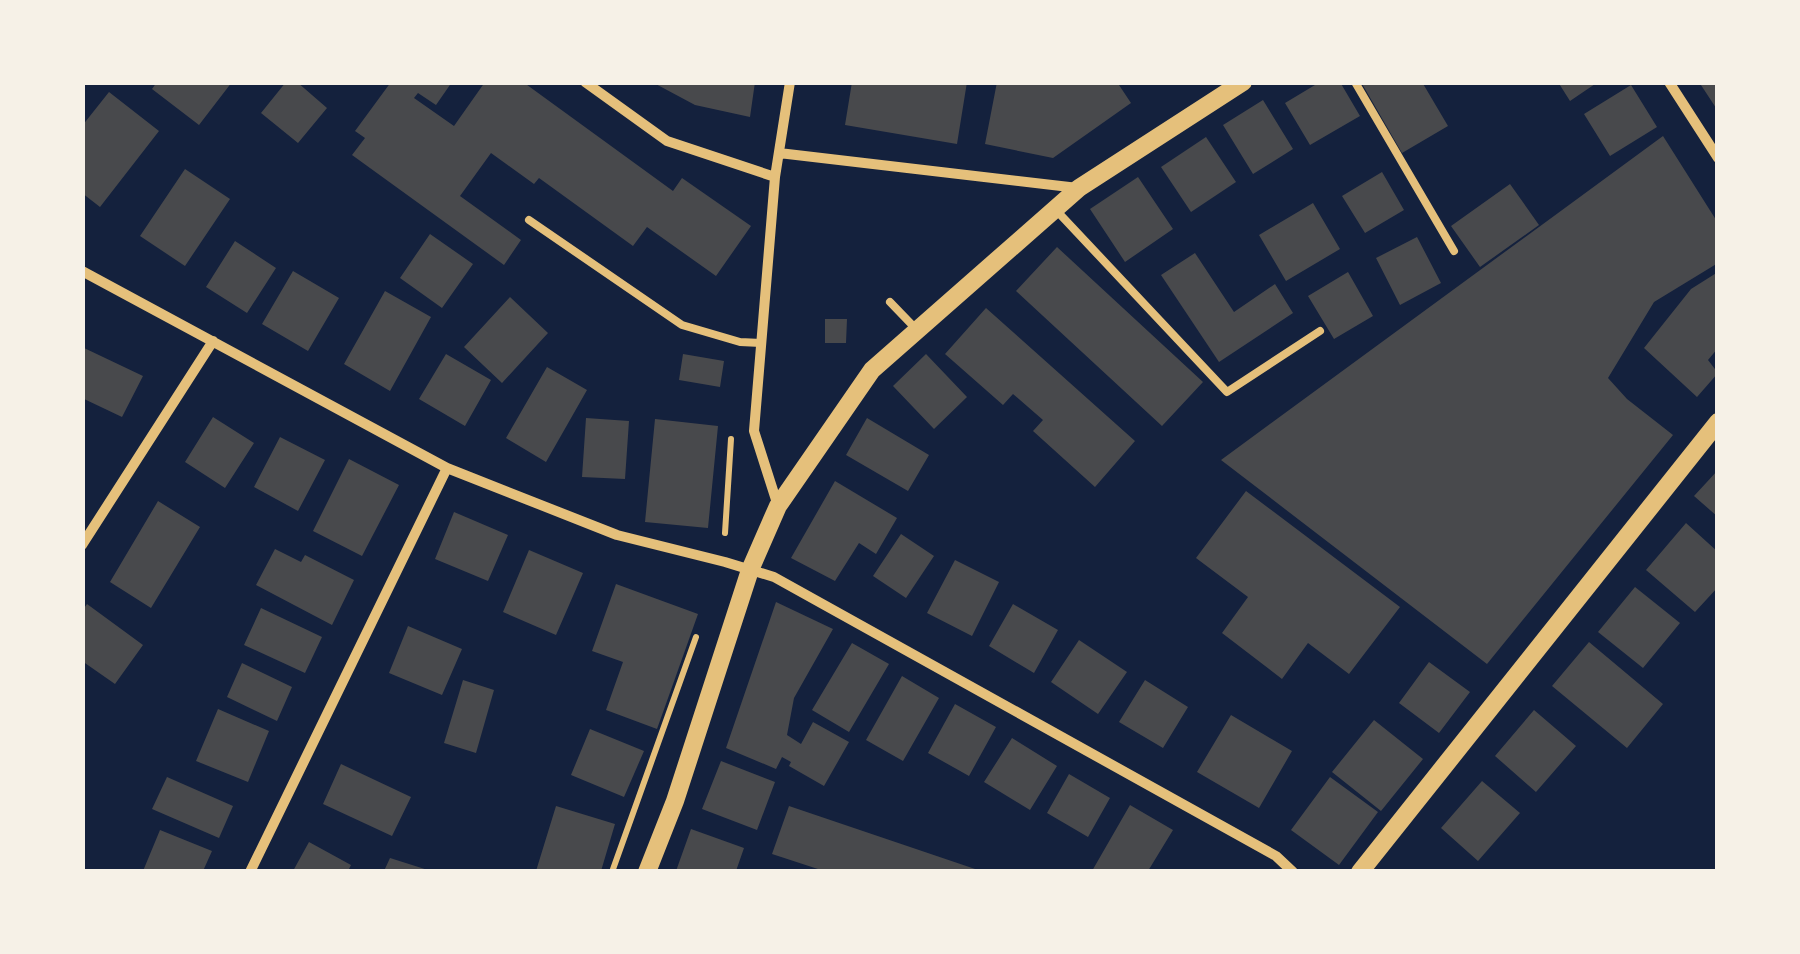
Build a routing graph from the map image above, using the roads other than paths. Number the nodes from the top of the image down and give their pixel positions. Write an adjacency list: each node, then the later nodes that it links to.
1 (584, 82): 8 (street)
2 (790, 82): 6 (street)
3 (1243, 82): 9 (street)
4 (1355, 82): 12 (lane)
5 (1669, 82): 7 (street)
6 (778, 153): 8 (street); 9 (street)
7 (1718, 158)
8 (775, 177): 18 (street)
9 (1079, 188): 10 (street)
10 (1055, 209): 15 (street); 16 (lane)
11 (529, 220): 18 (lane)
12 (1454, 251)
13 (82, 271): 17 (street)
14 (890, 302): 15 (lane)
15 (917, 330): 21 (street)
16 (1320, 331)
17 (213, 341): 20 (street); 22 (street)
18 (761, 343): 21 (street)
19 (1718, 422): 27 (street)
20 (448, 468): 23 (street); 24 (street)
21 (778, 506): 23 (street)
22 (82, 545)
23 (750, 570): 25 (street); 26 (street)
24 (250, 872)
25 (647, 872)
26 (1293, 872)
27 (1360, 872)

